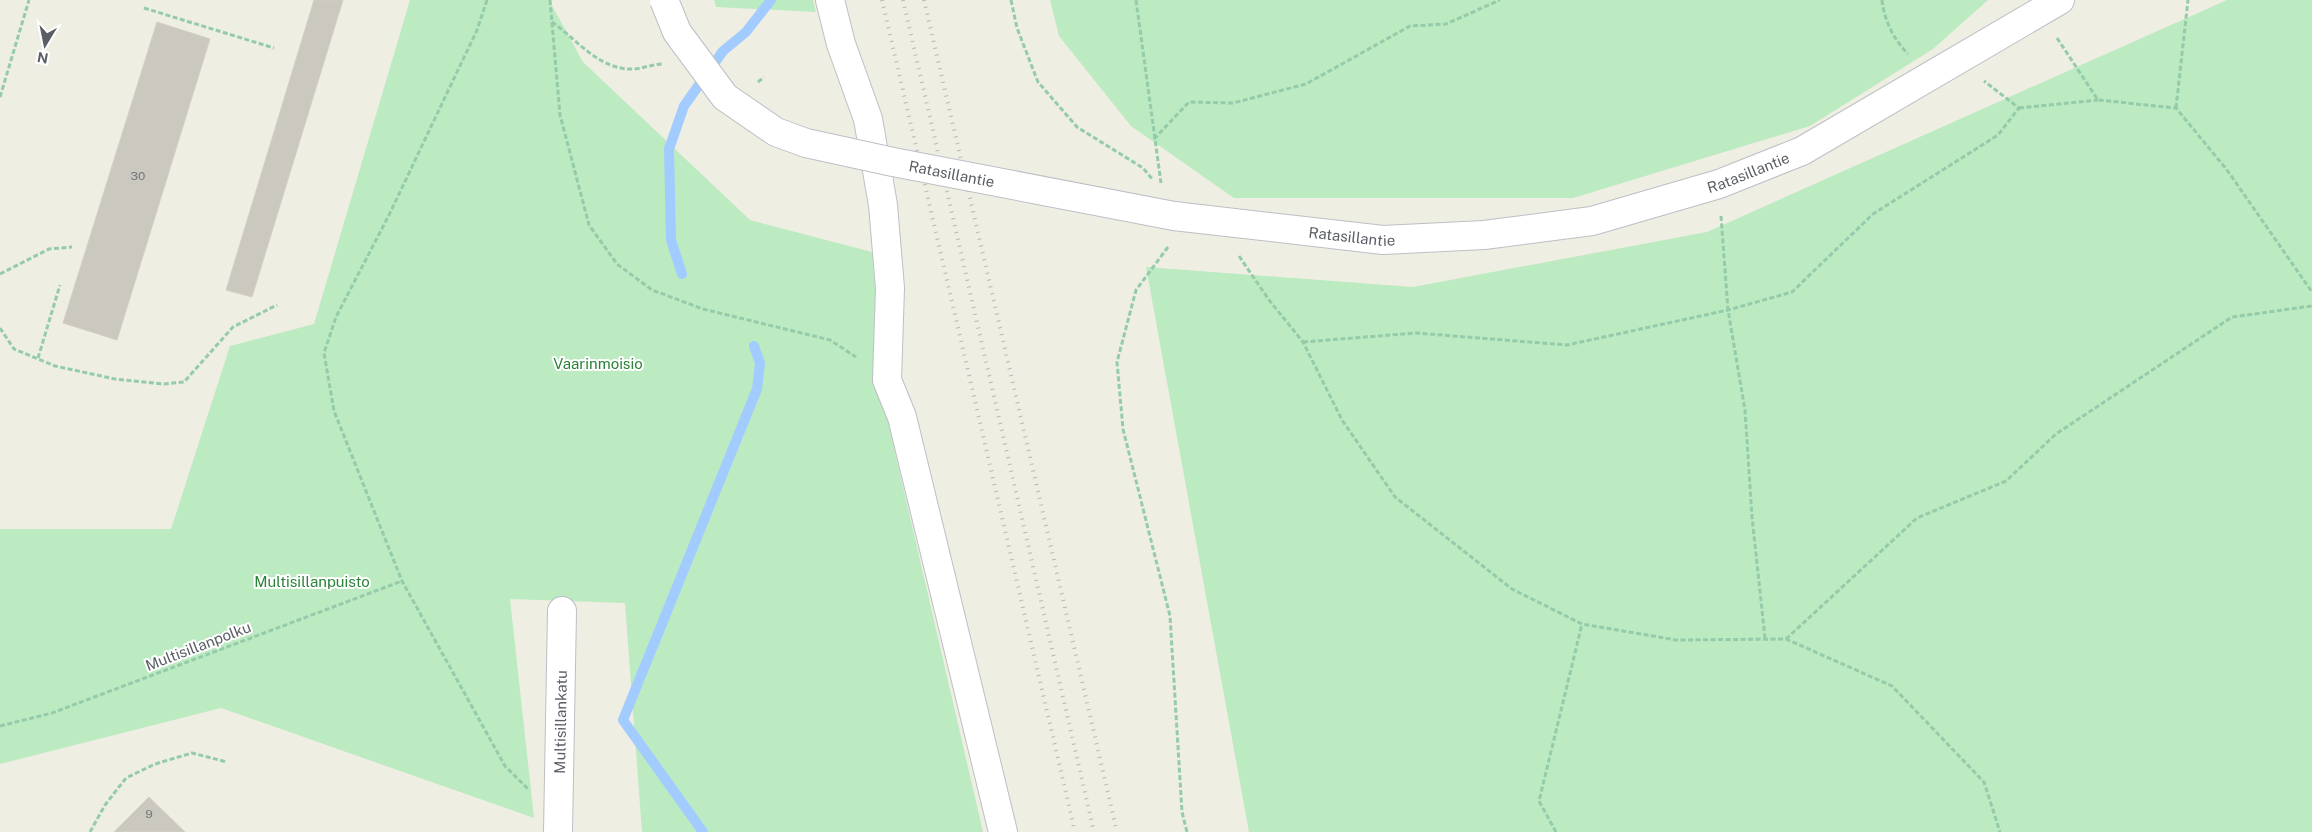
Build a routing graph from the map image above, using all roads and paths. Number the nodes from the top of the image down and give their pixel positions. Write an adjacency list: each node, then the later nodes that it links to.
1 (29, 0): 19 (path)
2 (487, 0): 38 (path)
3 (550, 0): 13 (path)
4 (664, 0): 25 (street, Ratasillantie, bridge)
5 (830, 0): 37 (street)
6 (1011, 0): 23 (path)
7 (1136, 0): 23 (path)
8 (1500, 0): 23 (path)
9 (1882, 0): 15 (path)
10 (2188, 0): 22 (path)
11 (2050, 6): 15 (street, Ratasillantie); 20 (path)
12 (144, 8): 14 (path)
13 (552, 22): 16 (path); 37 (path)
14 (274, 48)
15 (1950, 64): 21 (path); 24 (street, Ratasillantie)
16 (670, 65)
17 (764, 77): 18 (path)
18 (751, 86)
19 (0, 98)
20 (2098, 100): 21 (path); 22 (path)
21 (2019, 108): 33 (path)
22 (2176, 108): 30 (path)
23 (1154, 139)
24 (1719, 184): 26 (street, Ratasillantie); 33 (path)
25 (1174, 216): 26 (street, Ratasillantie); 48 (path)
26 (1216, 222): 35 (path)
27 (72, 247): 28 (path)
28 (0, 274)
29 (60, 285): 36 (path)
30 (2312, 292)
31 (277, 305): 36 (path)
32 (2312, 306): 42 (path)
33 (1728, 310): 35 (path); 41 (path)
34 (0, 328): 36 (path)
35 (1303, 342): 40 (path)
36 (38, 358)
37 (887, 380): 47 (street)
38 (402, 582): 43 (path, Multisillanpolku); 45 (path)
39 (562, 611): 45 (street, Multisillankatu)
40 (1582, 624): 41 (path); 49 (path)
41 (1765, 638): 42 (path)
42 (1786, 639): 50 (path)
43 (0, 726)
44 (227, 762): 46 (path)
45 (558, 826)
46 (92, 831)
47 (1004, 832)
48 (1187, 832)
49 (1556, 832)
50 (2000, 832)

